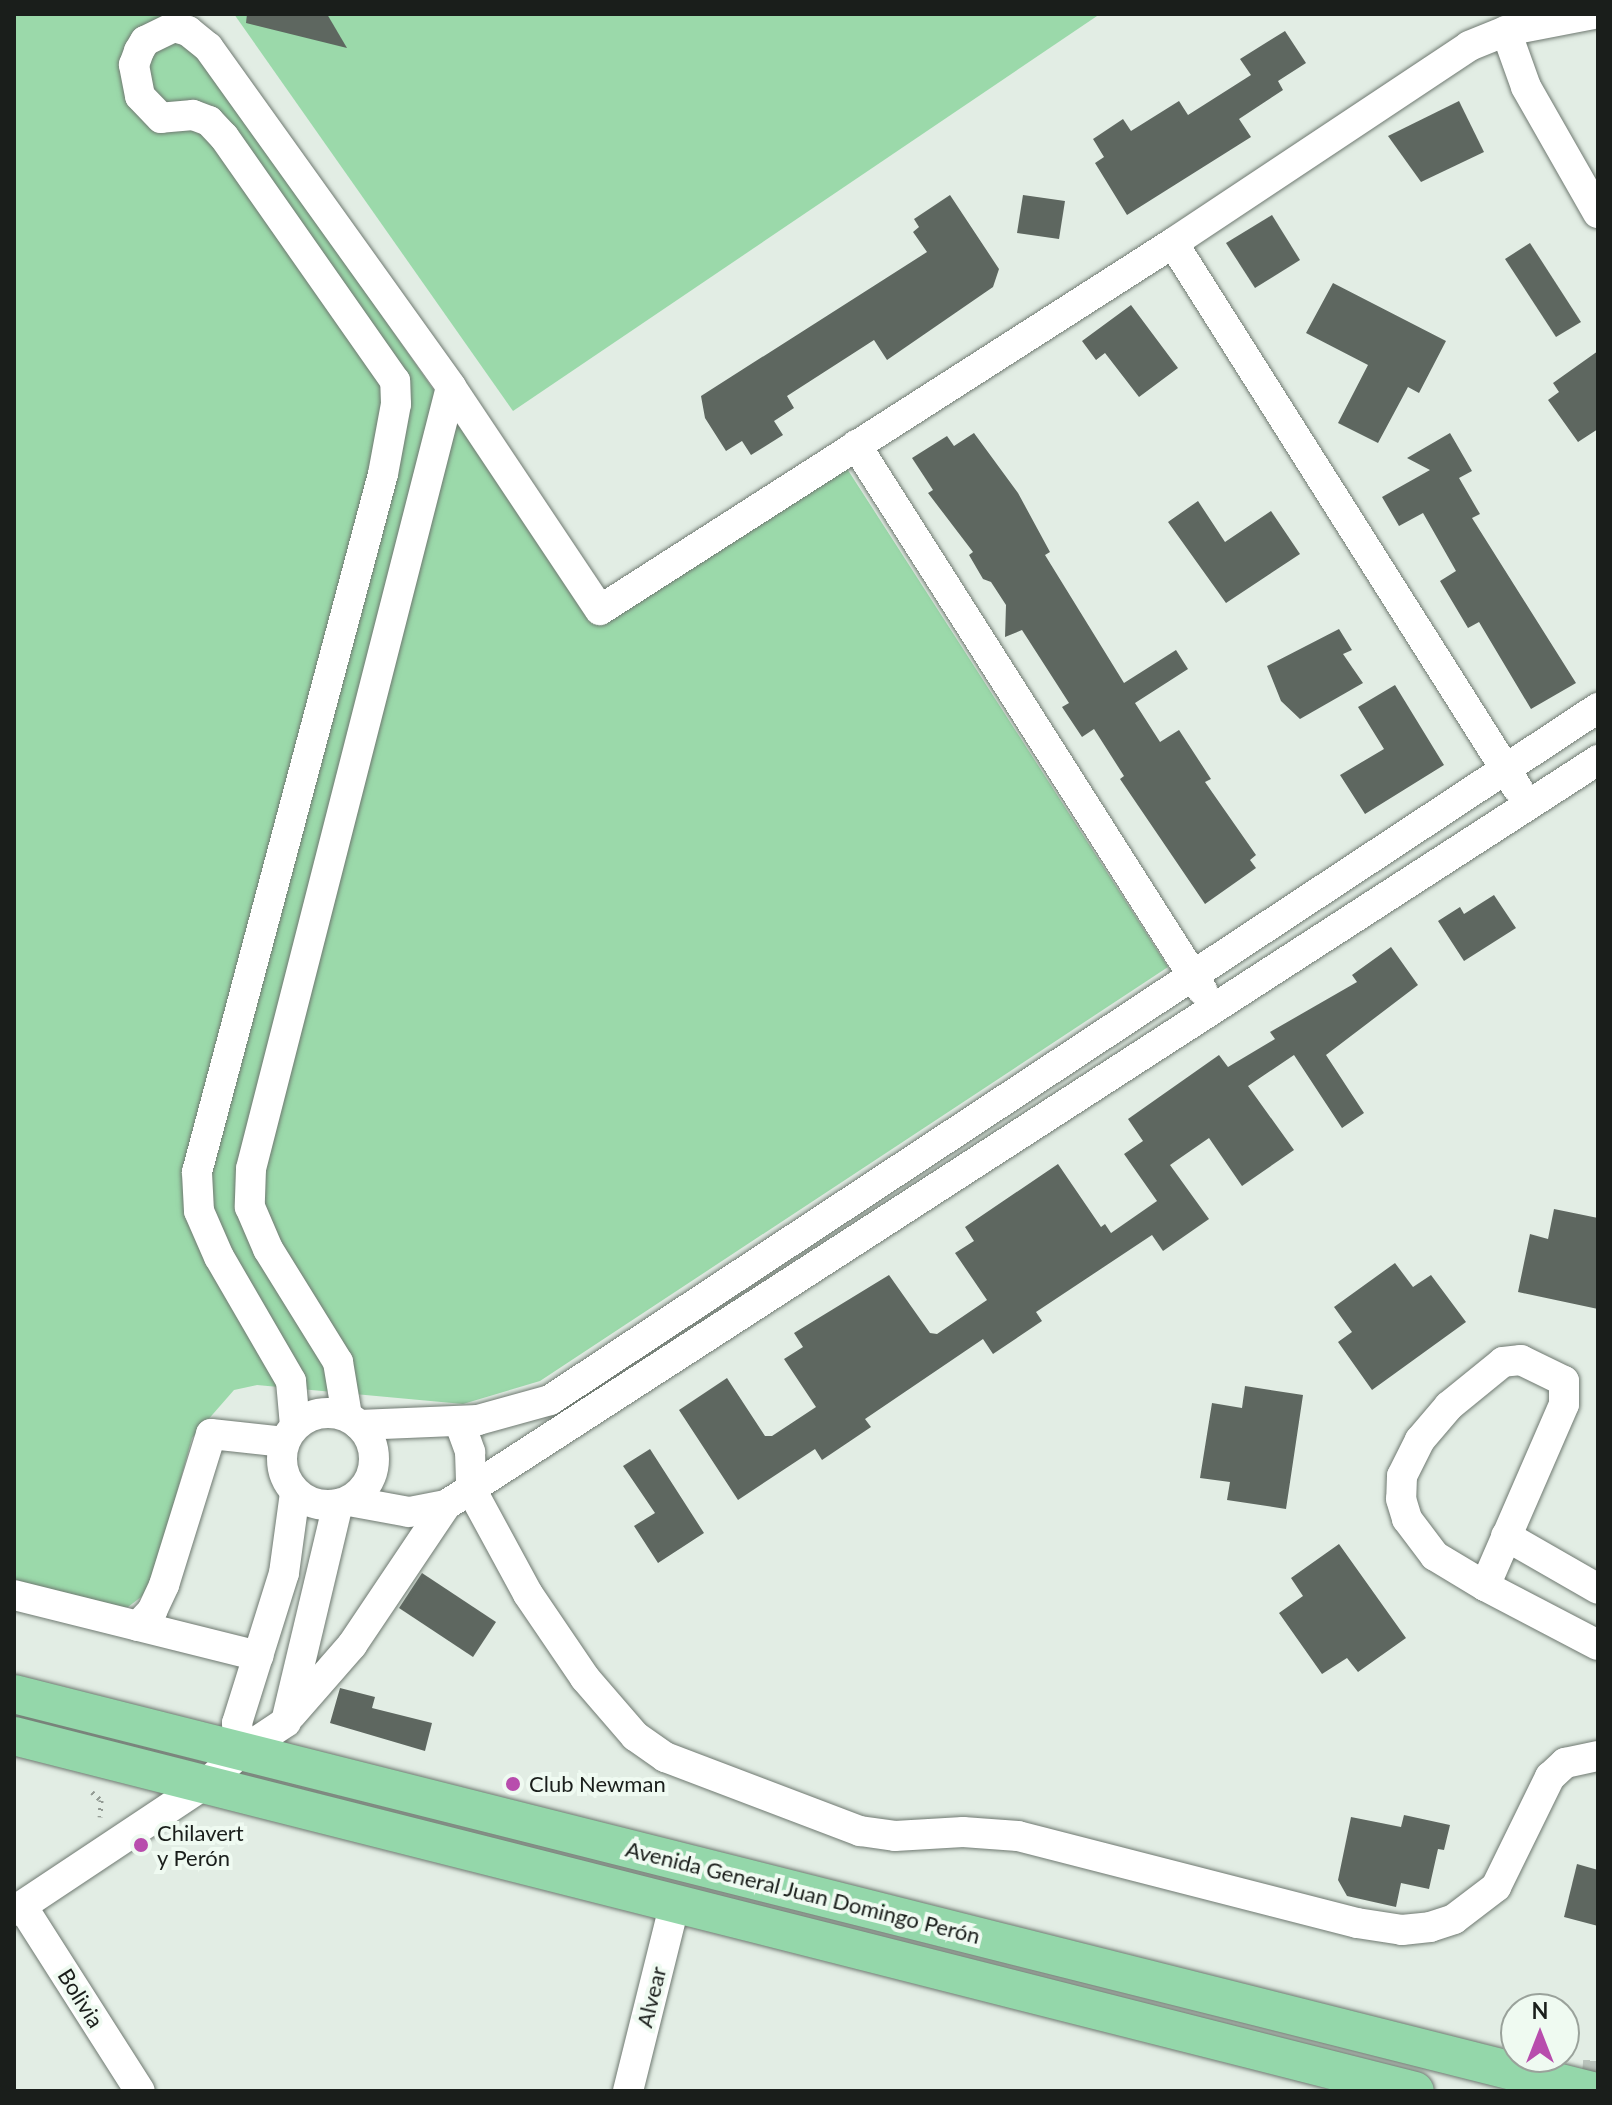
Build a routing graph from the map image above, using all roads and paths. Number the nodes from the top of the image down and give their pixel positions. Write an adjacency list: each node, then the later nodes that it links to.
1 (1594, 14): 2 (street)
2 (1506, 31): 3 (street); 4 (street)
3 (1598, 213)
4 (1173, 243): 6 (street); 9 (street)
5 (451, 387): 6 (street); 13 (street); 15 (street)
6 (856, 445): 11 (street)
7 (1598, 708): 9 (street)
8 (1598, 760): 10 (street)
9 (1508, 772): 10 (street); 11 (street)
10 (1528, 804): 12 (street)
11 (1191, 973): 12 (street); 14 (street)
12 (1213, 1008): 17 (street)
13 (353, 1420): 14 (street); 15 (street); 18 (street)
14 (459, 1421): 17 (street)
15 (290, 1434): 16 (street); 23 (street)
16 (295, 1493): 18 (street); 25 (street)
17 (459, 1497): 18 (street); 27 (street); 30 (street)
18 (343, 1503): 27 (street)
19 (1506, 1536): 20 (street); 20 (street); 21 (street)
20 (1485, 1586): 24 (street)
21 (1598, 1589)
22 (14, 1595): 23 (street)
23 (138, 1626): 25 (street)
24 (1598, 1645)
25 (259, 1656): 29 (street)
26 (14, 1694): 29 (main road, Avenida General Juan Domingo Perón)
27 (286, 1722): 29 (street)
28 (14, 1736): 31 (main road, Avenida General Juan Domingo Perón)
29 (241, 1752): 31 (street); 39 (main road, Avenida General Juan Domingo Perón)
30 (1598, 1756)
31 (208, 1782): 34 (main road, Avenida General Juan Domingo Perón); 35 (street)
32 (75, 1788): 33 (path)
33 (90, 1827)
34 (675, 1903): 37 (street, Alvear); 38 (main road, Avenida General Juan Domingo Perón)
35 (18, 1908): 36 (street, Bolivia)
36 (140, 2091)
37 (628, 2091)
38 (1415, 2091)
39 (1592, 2091)

